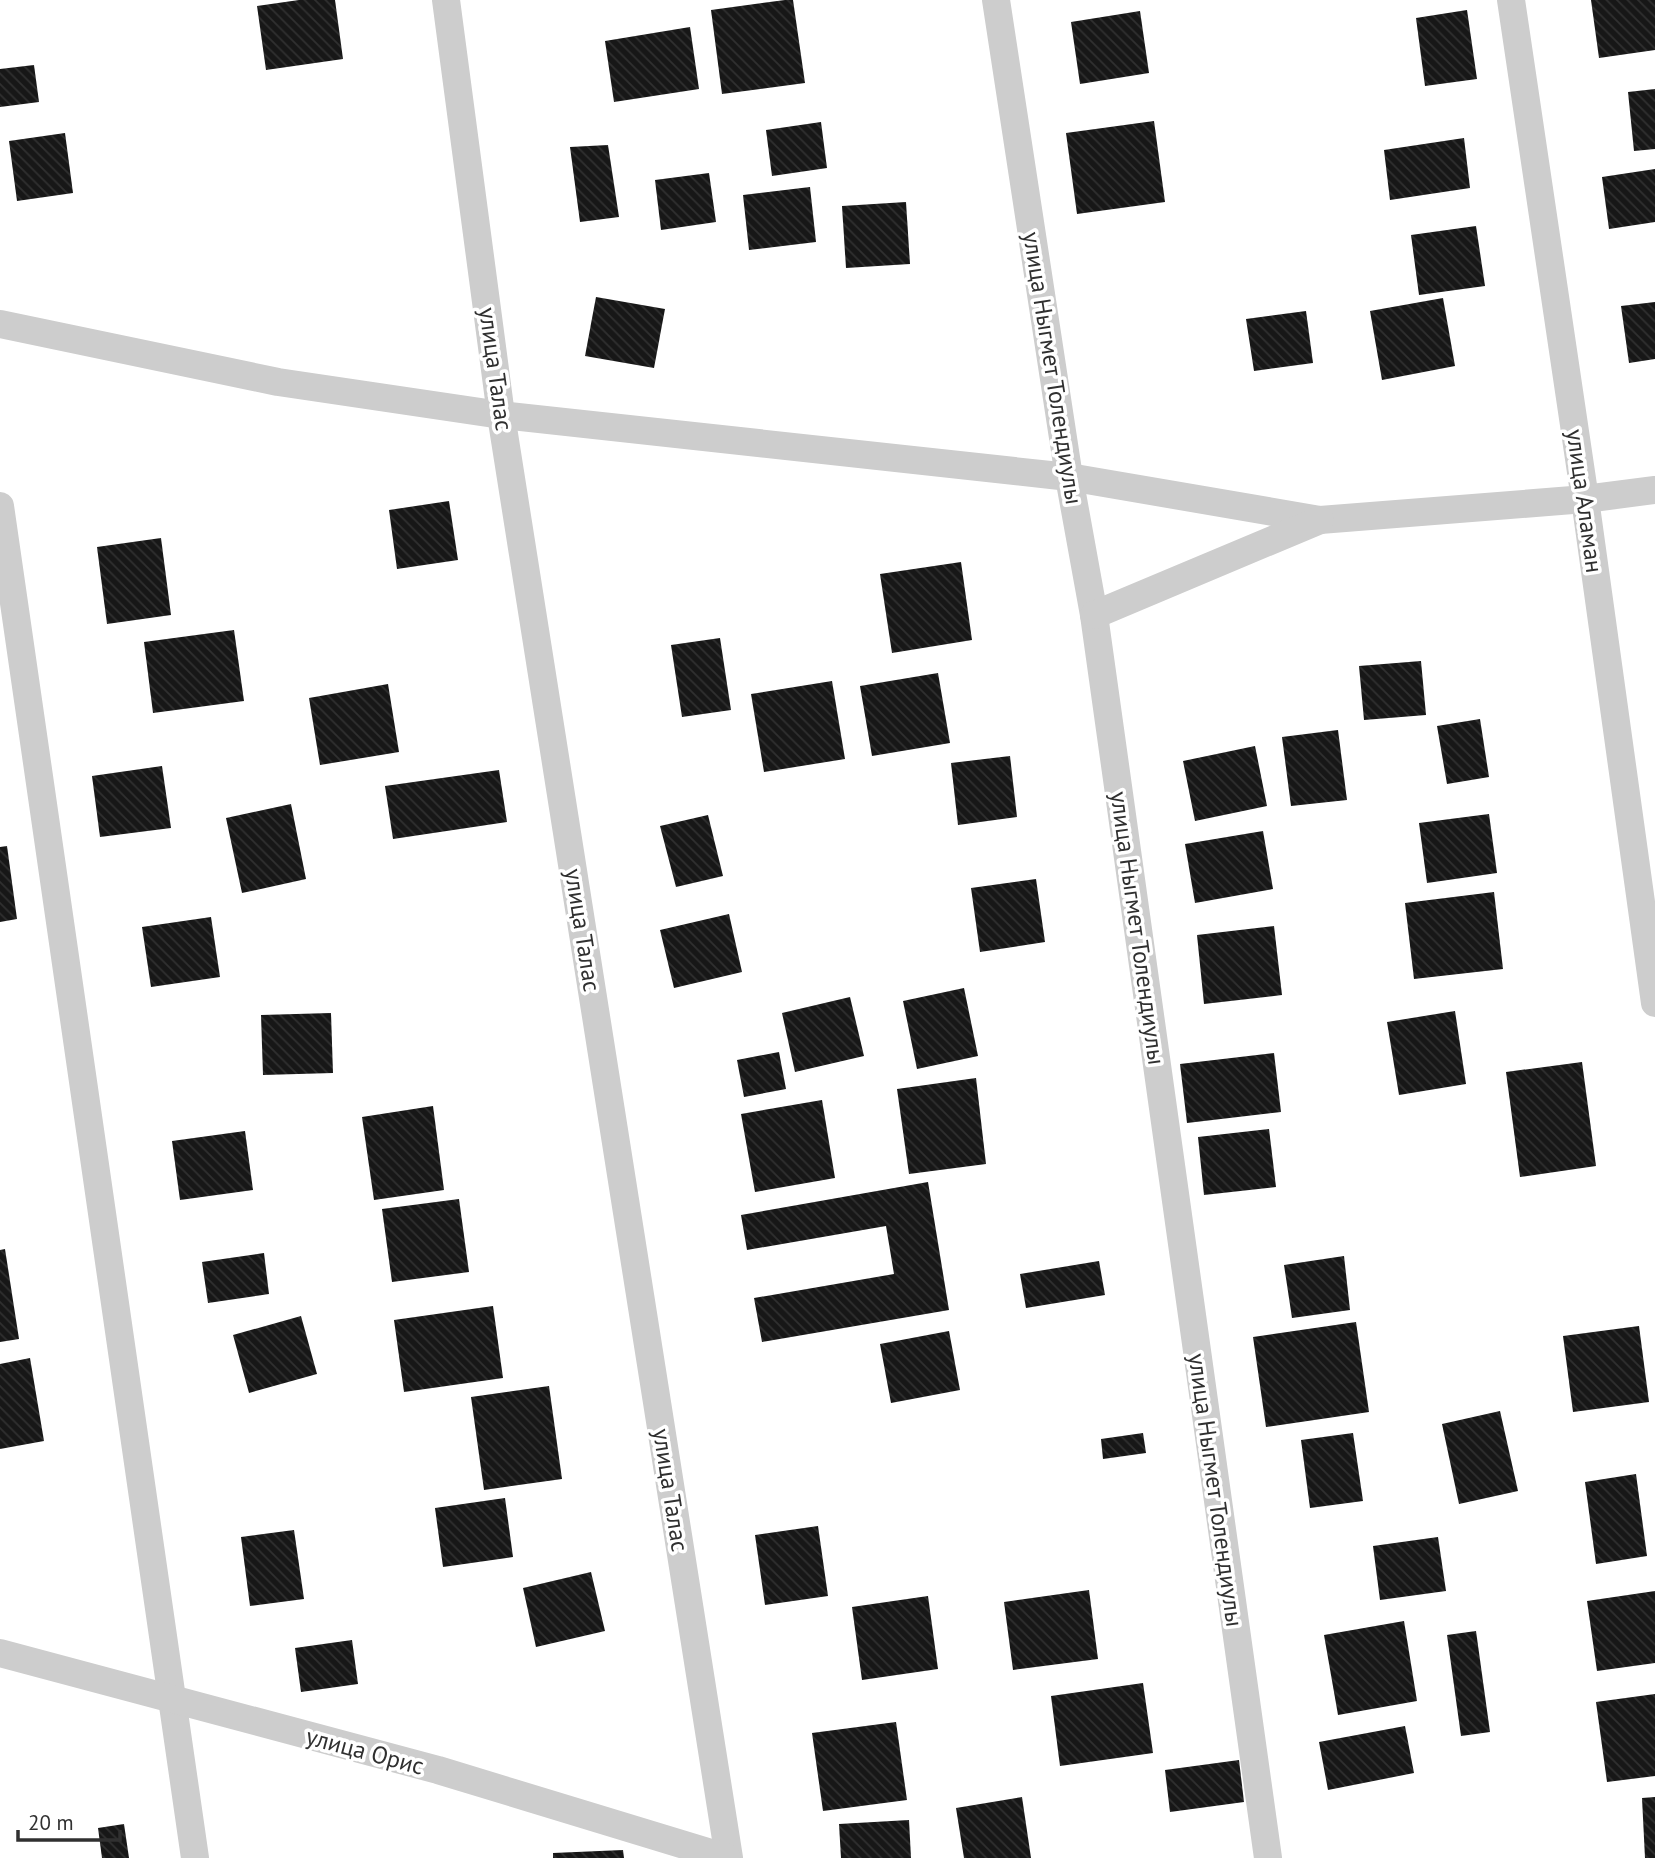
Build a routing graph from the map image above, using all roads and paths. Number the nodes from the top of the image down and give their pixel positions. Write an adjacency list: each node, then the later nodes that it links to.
1 (446, 0): 5 (street, улица Талас)
2 (996, 0): 6 (street, улица Ныгмет Толендиулы)
3 (1511, 0): 8 (street, улица Аламан)
4 (0, 324): 5 (street)
5 (501, 415): 6 (street); 16 (street, улица Талас)
6 (1069, 477): 10 (street); 11 (street, улица Ныгмет Толендиулы)
7 (1655, 490): 8 (street)
8 (1585, 499): 10 (street); 12 (street, улица Аламан)
9 (0, 506): 14 (street)
10 (1320, 520): 11 (street)
11 (1094, 615): 17 (street, улица Ныгмет Толендиулы)
12 (1655, 1003)
13 (0, 1653): 14 (street, улица Орис)
14 (172, 1699): 15 (street); 16 (street, улица Орис)
15 (195, 1858)
16 (728, 1858)
17 (1268, 1858)

